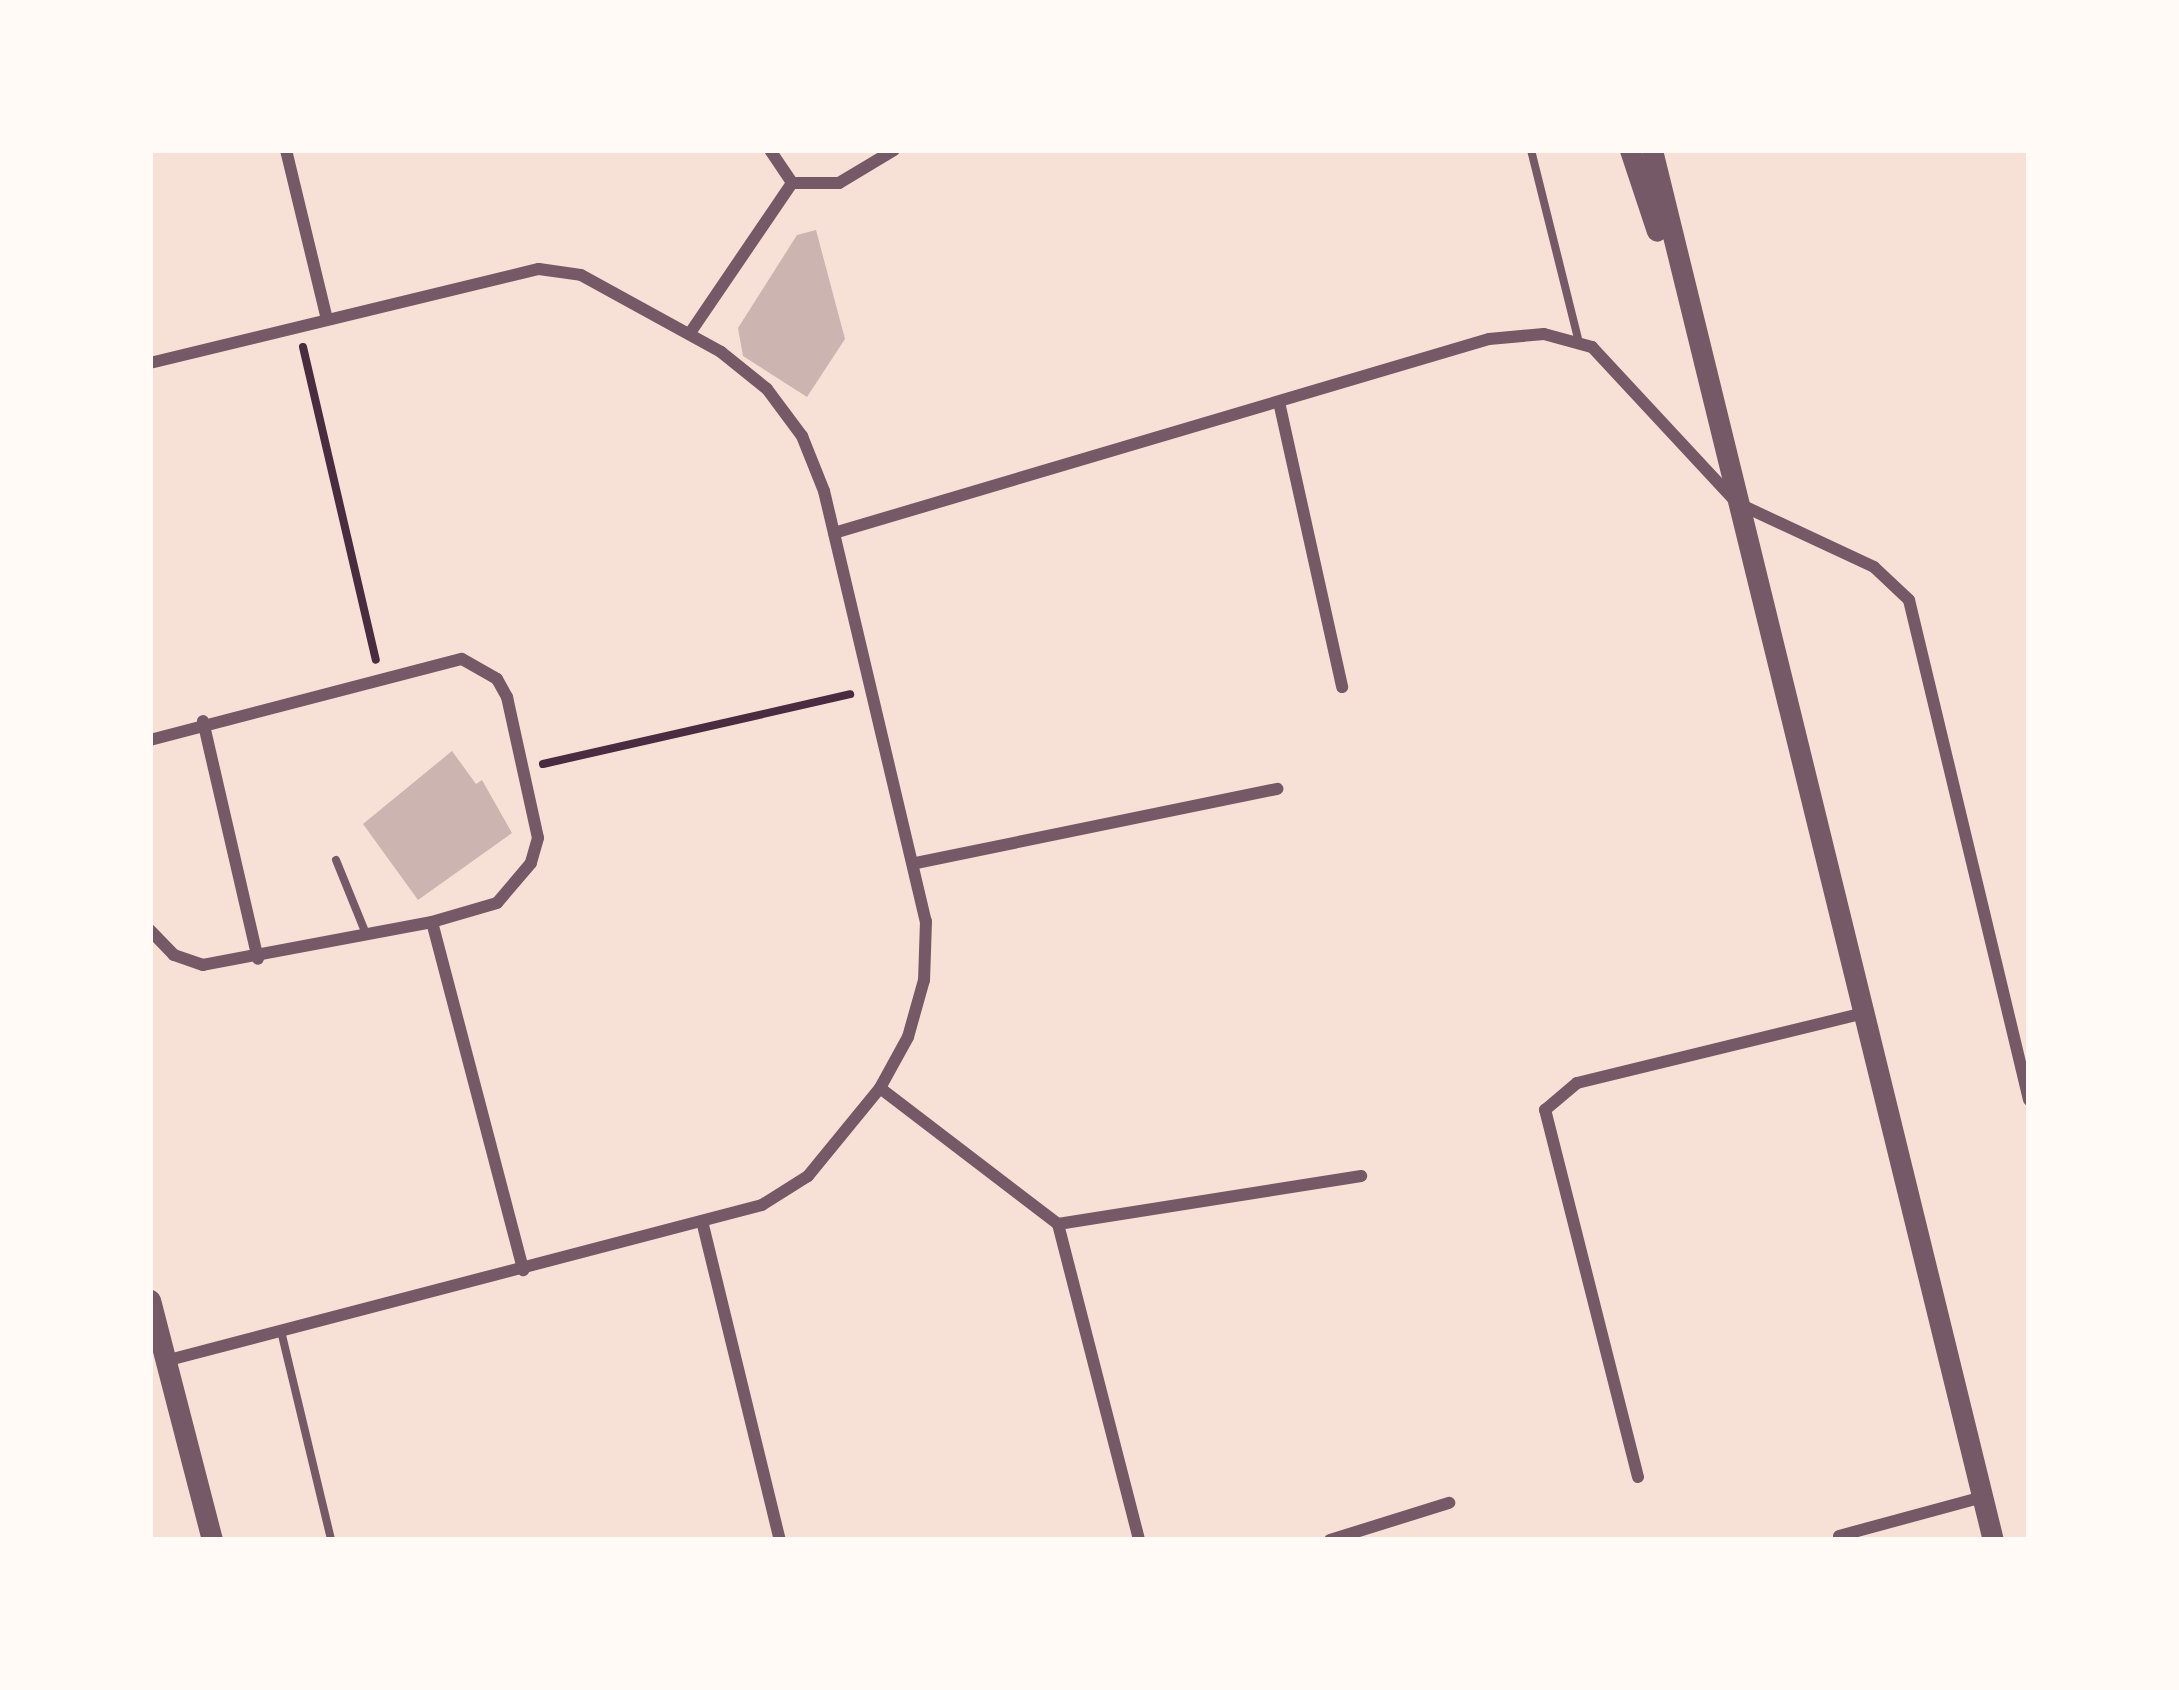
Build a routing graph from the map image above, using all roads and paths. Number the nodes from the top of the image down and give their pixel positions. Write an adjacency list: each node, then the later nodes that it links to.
1 (286, 150): 8 (street)
2 (770, 150): 7 (street)
3 (894, 150): 7 (street)
4 (1531, 150): 12 (lane)
5 (1630, 150): 11 (street)
6 (1652, 150): 11 (street)
7 (791, 182): 10 (street)
8 (326, 315): 9 (street); 10 (street)
9 (297, 322): 13 (street); 17 (path)
10 (690, 332): 16 (street)
11 (1694, 340): 15 (street)
12 (1579, 342): 14 (street); 15 (street)
13 (150, 363)
14 (1279, 402): 16 (street); 18 (street)
15 (1737, 503): 30 (street); 32 (street)
16 (834, 533): 19 (street)
17 (380, 675): 20 (street); 22 (street)
18 (1342, 687)
19 (875, 688): 22 (path); 25 (street)
20 (203, 721): 21 (street); 29 (street)
21 (150, 740)
22 (526, 767): 26 (street)
23 (1278, 789): 25 (street)
24 (336, 860): 28 (lane)
25 (916, 863): 31 (street)
26 (432, 922): 28 (street); 36 (street)
27 (150, 930): 29 (street)
28 (366, 936): 29 (street)
29 (258, 959)
30 (1866, 1013): 40 (street); 41 (street)
31 (880, 1088): 34 (street); 35 (street)
32 (2029, 1100)
33 (1361, 1176): 34 (street)
34 (1058, 1224): 47 (street)
35 (703, 1225): 36 (street); 46 (street)
36 (523, 1270): 38 (street)
37 (150, 1300): 39 (street)
38 (281, 1331): 39 (street); 45 (lane)
39 (165, 1360): 44 (street)
40 (1638, 1477)
41 (1983, 1497): 43 (street); 49 (street)
42 (1449, 1503): 48 (street)
43 (1839, 1536)
44 (212, 1540)
45 (331, 1540)
46 (780, 1540)
47 (1139, 1540)
48 (1330, 1540)
49 (1994, 1540)

